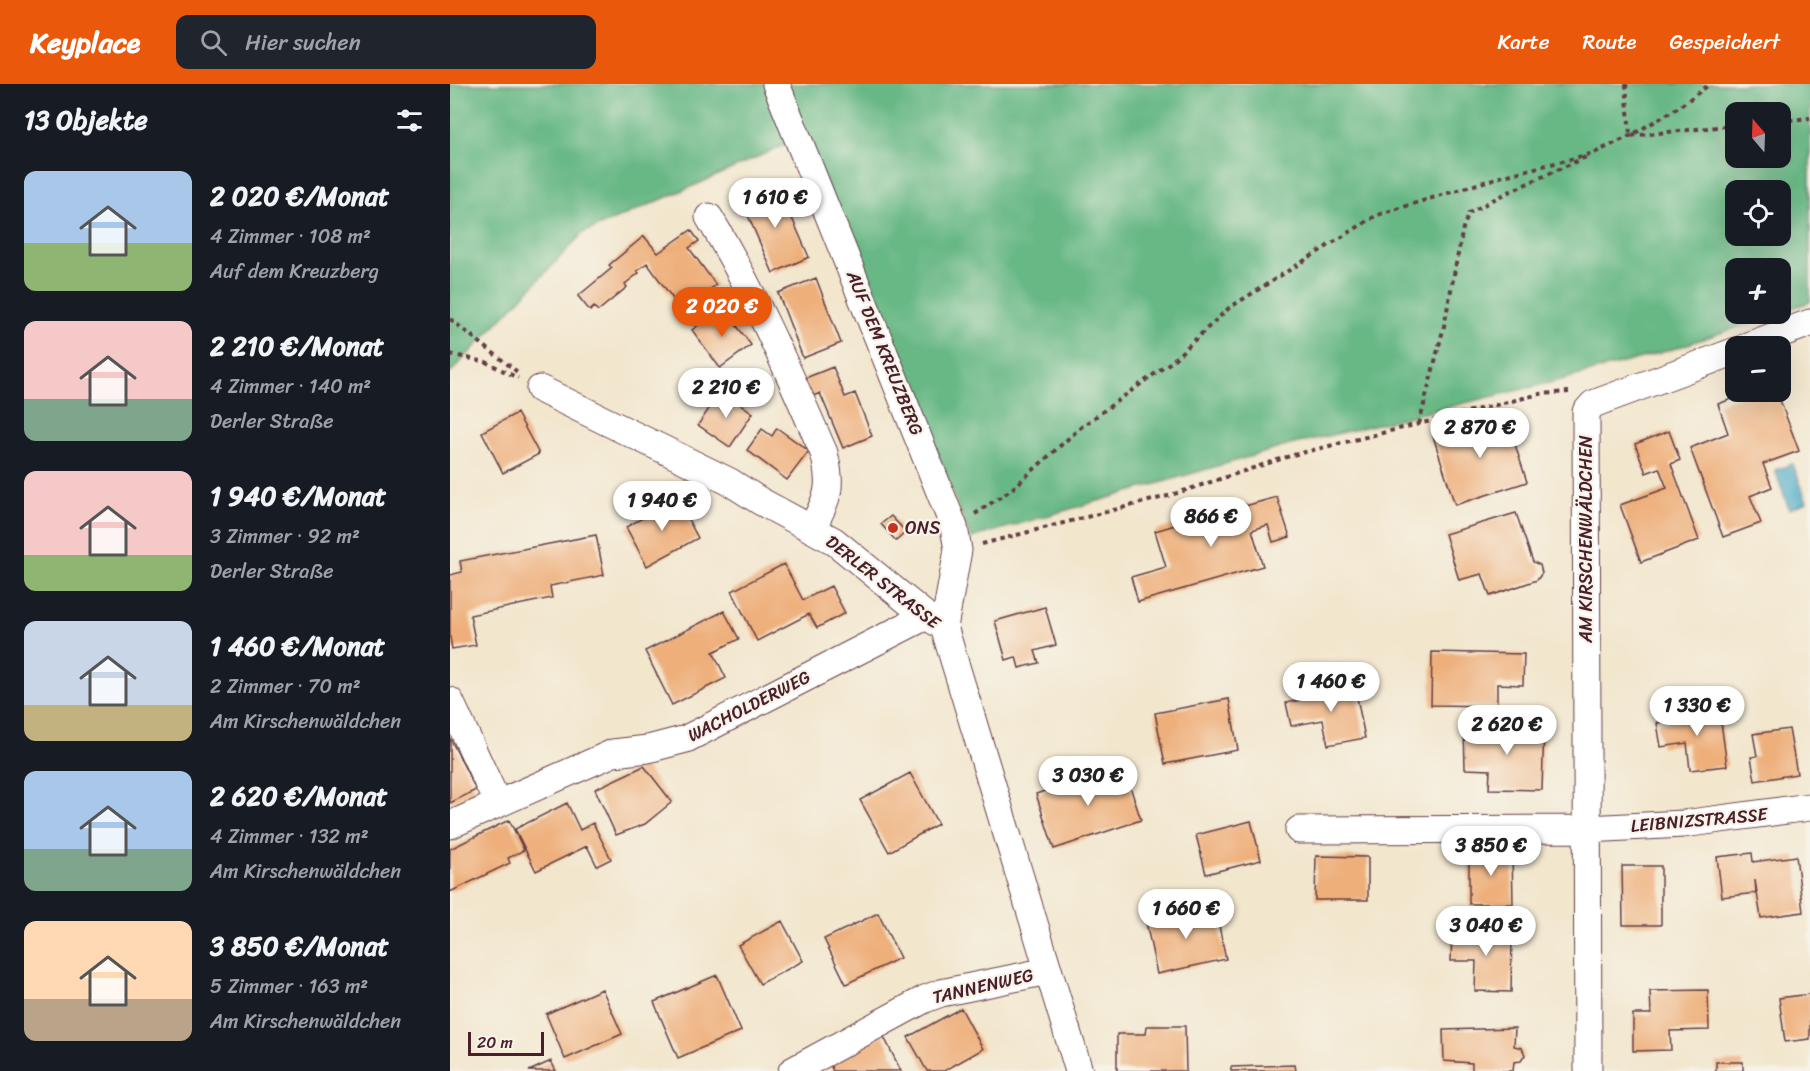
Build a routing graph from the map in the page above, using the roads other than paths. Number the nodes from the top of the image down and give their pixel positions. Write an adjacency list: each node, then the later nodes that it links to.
1 (776, 84): 8 (street, AUF DEM KREUZBERG)
2 (709, 217): 7 (street)
3 (1810, 323): 4 (street)
4 (1774, 336)
5 (1725, 355): 13 (street, AM KIRSCHENWÄLDCHEN)
6 (540, 389): 7 (street, DERLER STRASSE)
7 (812, 528): 8 (street, DERLER STRASSE)
8 (935, 622): 10 (street, WACHOLDERWEG); 15 (street, DERLER STRASSE)
9 (450, 701): 10 (street)
10 (497, 802): 12 (street, WACHOLDERWEG)
11 (1810, 807): 13 (street, LEIBNIZSTRASSE)
12 (450, 825)
13 (1588, 829): 14 (street); 18 (street, AM KIRSCHENWÄLDCHEN)
14 (1299, 830)
15 (1048, 971): 16 (street, TANNENWEG); 17 (street, DERLER STRASSE)
16 (792, 1071)
17 (1078, 1071)
18 (1588, 1071)

